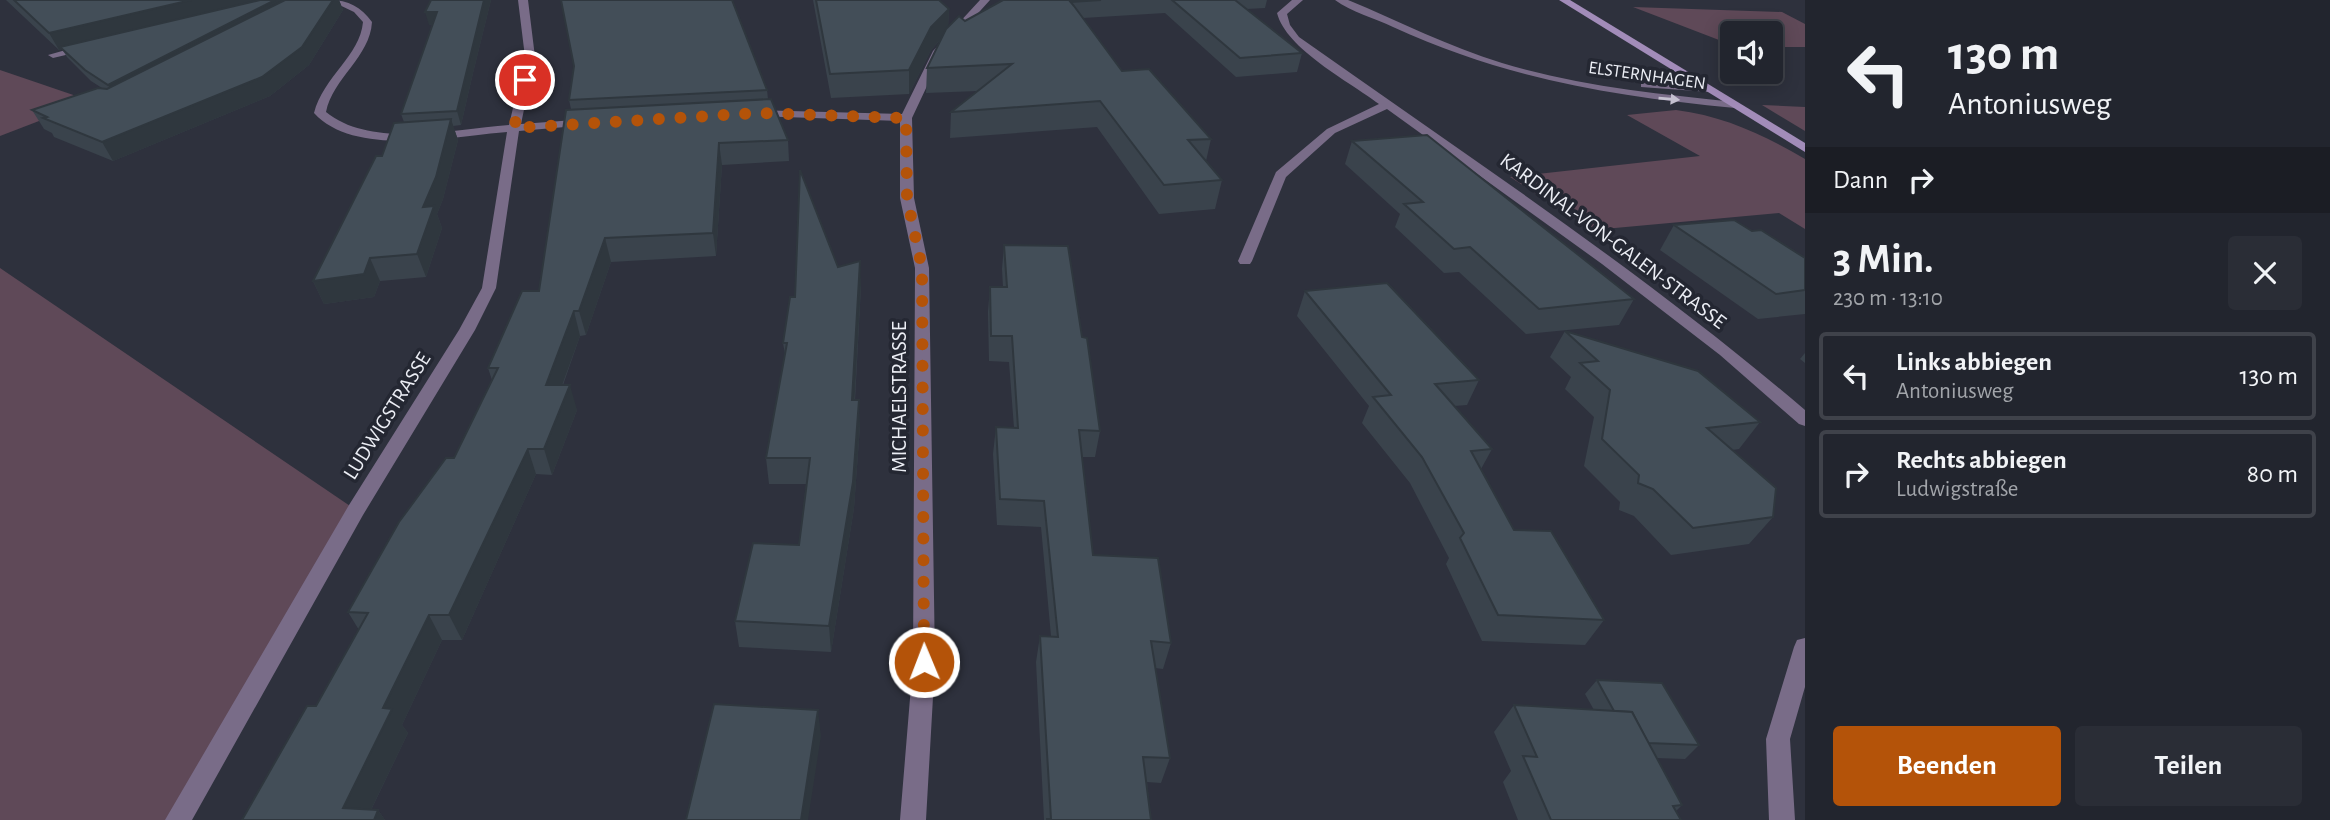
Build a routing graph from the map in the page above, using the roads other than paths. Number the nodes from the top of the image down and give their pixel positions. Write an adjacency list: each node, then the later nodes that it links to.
1 (334, 0): 16 (street)
2 (523, 0): 16 (street, LUDWIGSTRASSE)
3 (985, 0): 14 (street, MICHAELSTRASSE)
4 (1298, 0): 11 (street, KARDINAL-VON-GALEN-STRASSE)
5 (1340, 0): 9 (street, ELSTERNHAGEN)
6 (1564, 0): 10 (main road)
7 (93, 46): 8 (street)
8 (53, 55)
9 (1554, 79): 10 (street, ELSTERNHAGEN); 12 (street, ELSTERNHAGEN, one-way to 12)
10 (1710, 89): 12 (main road)
11 (1388, 104): 18 (street); 19 (street, KARDINAL-VON-GALEN-STRASSE)
12 (1735, 104): 17 (main road)
13 (745, 114): 14 (street)
14 (906, 118): 22 (street, MICHAELSTRASSE)
15 (597, 121): 16 (street)
16 (514, 128): 21 (street, LUDWIGSTRASSE)
17 (1805, 148)
18 (1245, 261)
19 (1805, 420)
20 (1805, 647): 23 (street)
21 (178, 820)
22 (913, 820)
23 (1782, 820)

